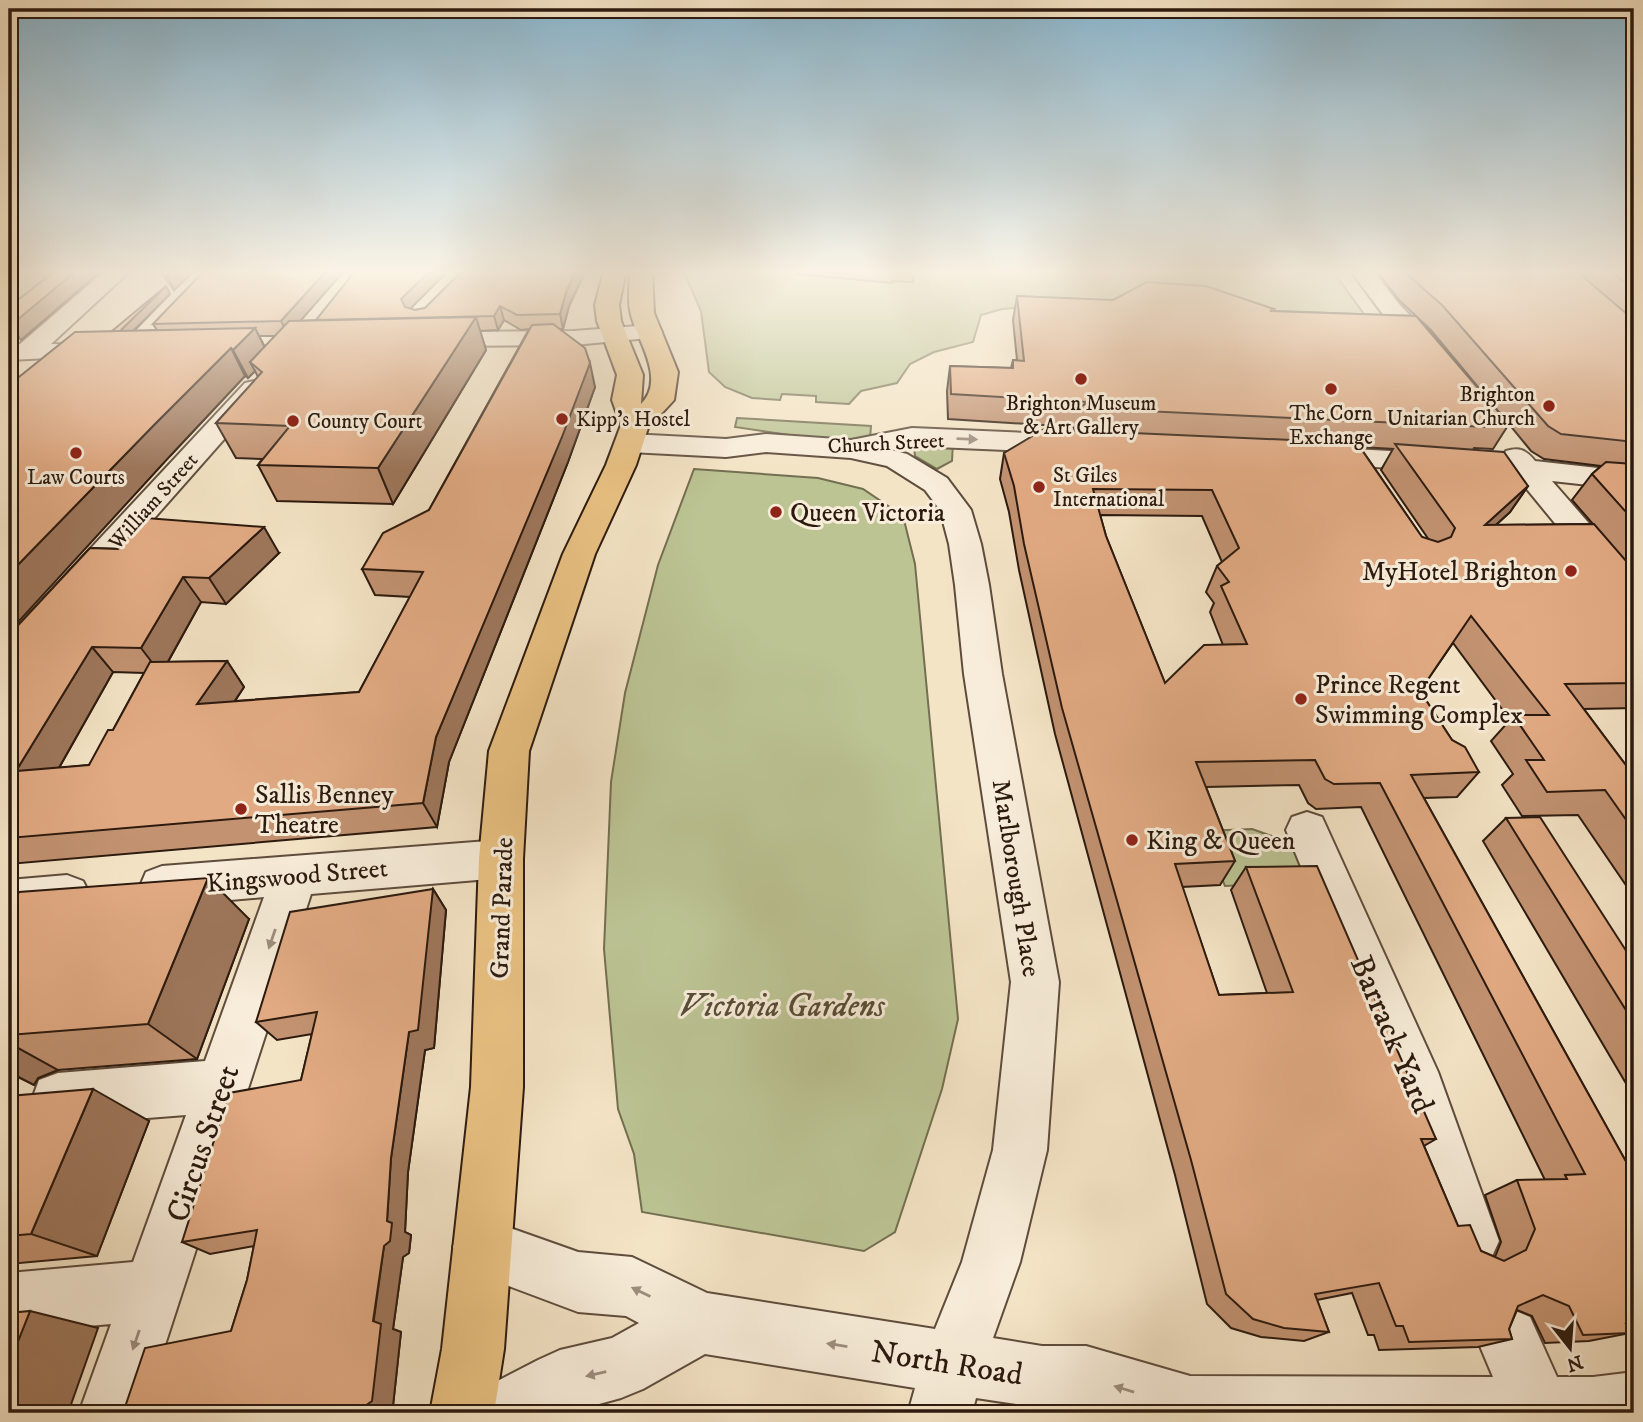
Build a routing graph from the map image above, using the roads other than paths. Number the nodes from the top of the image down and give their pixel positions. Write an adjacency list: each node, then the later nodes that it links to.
1 (48, 336): 6 (street)
2 (616, 336): 9 (highway)
3 (651, 336): 9 (highway, Grand Parade)
4 (1419, 336): 8 (street)
5 (122, 343): 6 (street)
6 (33, 350)
7 (269, 373): 19 (street, William Street)
8 (1452, 377)
9 (632, 434): 12 (street, Church Street); 21 (highway, Grand Parade)
10 (1501, 438): 15 (street)
11 (1104, 446): 12 (street, Church Street, one-way to 11)
12 (851, 449): 34 (street, Marlborough Place)
13 (1293, 454): 14 (street)
14 (1355, 458): 15 (street); 17 (street)
15 (1526, 469): 16 (street); 18 (street)
16 (1633, 482)
17 (1377, 491)
18 (1634, 597)
19 (9, 659)
20 (1307, 830): 28 (street, Barrack Yard)
21 (501, 859): 22 (street, Kingswood Street); 29 (highway, Grand Parade)
22 (295, 874): 23 (street, Kingswood Street); 26 (street, Circus Street, one-way to 26)
23 (56, 896): 24 (street, Kingswood Street); 25 (street)
24 (9, 900)
25 (32, 942)
26 (222, 1086): 27 (street); 30 (street, Circus Street)
27 (58, 1099)
28 (1470, 1241)
29 (482, 1247): 32 (street, North Road, one-way to 29); 38 (highway, Grand Parade)
30 (153, 1290): 31 (street); 37 (street, Circus Street, one-way to 37)
31 (9, 1303)
32 (701, 1323): 34 (street, North Road, one-way to 32); 39 (street, one-way to 39)
33 (1508, 1339): 35 (street)
34 (946, 1389): 36 (street, North Road, one-way to 34)
35 (1590, 1409): 36 (street, North Road)
36 (1187, 1411)
37 (111, 1413)
38 (462, 1413)
39 (503, 1413)

